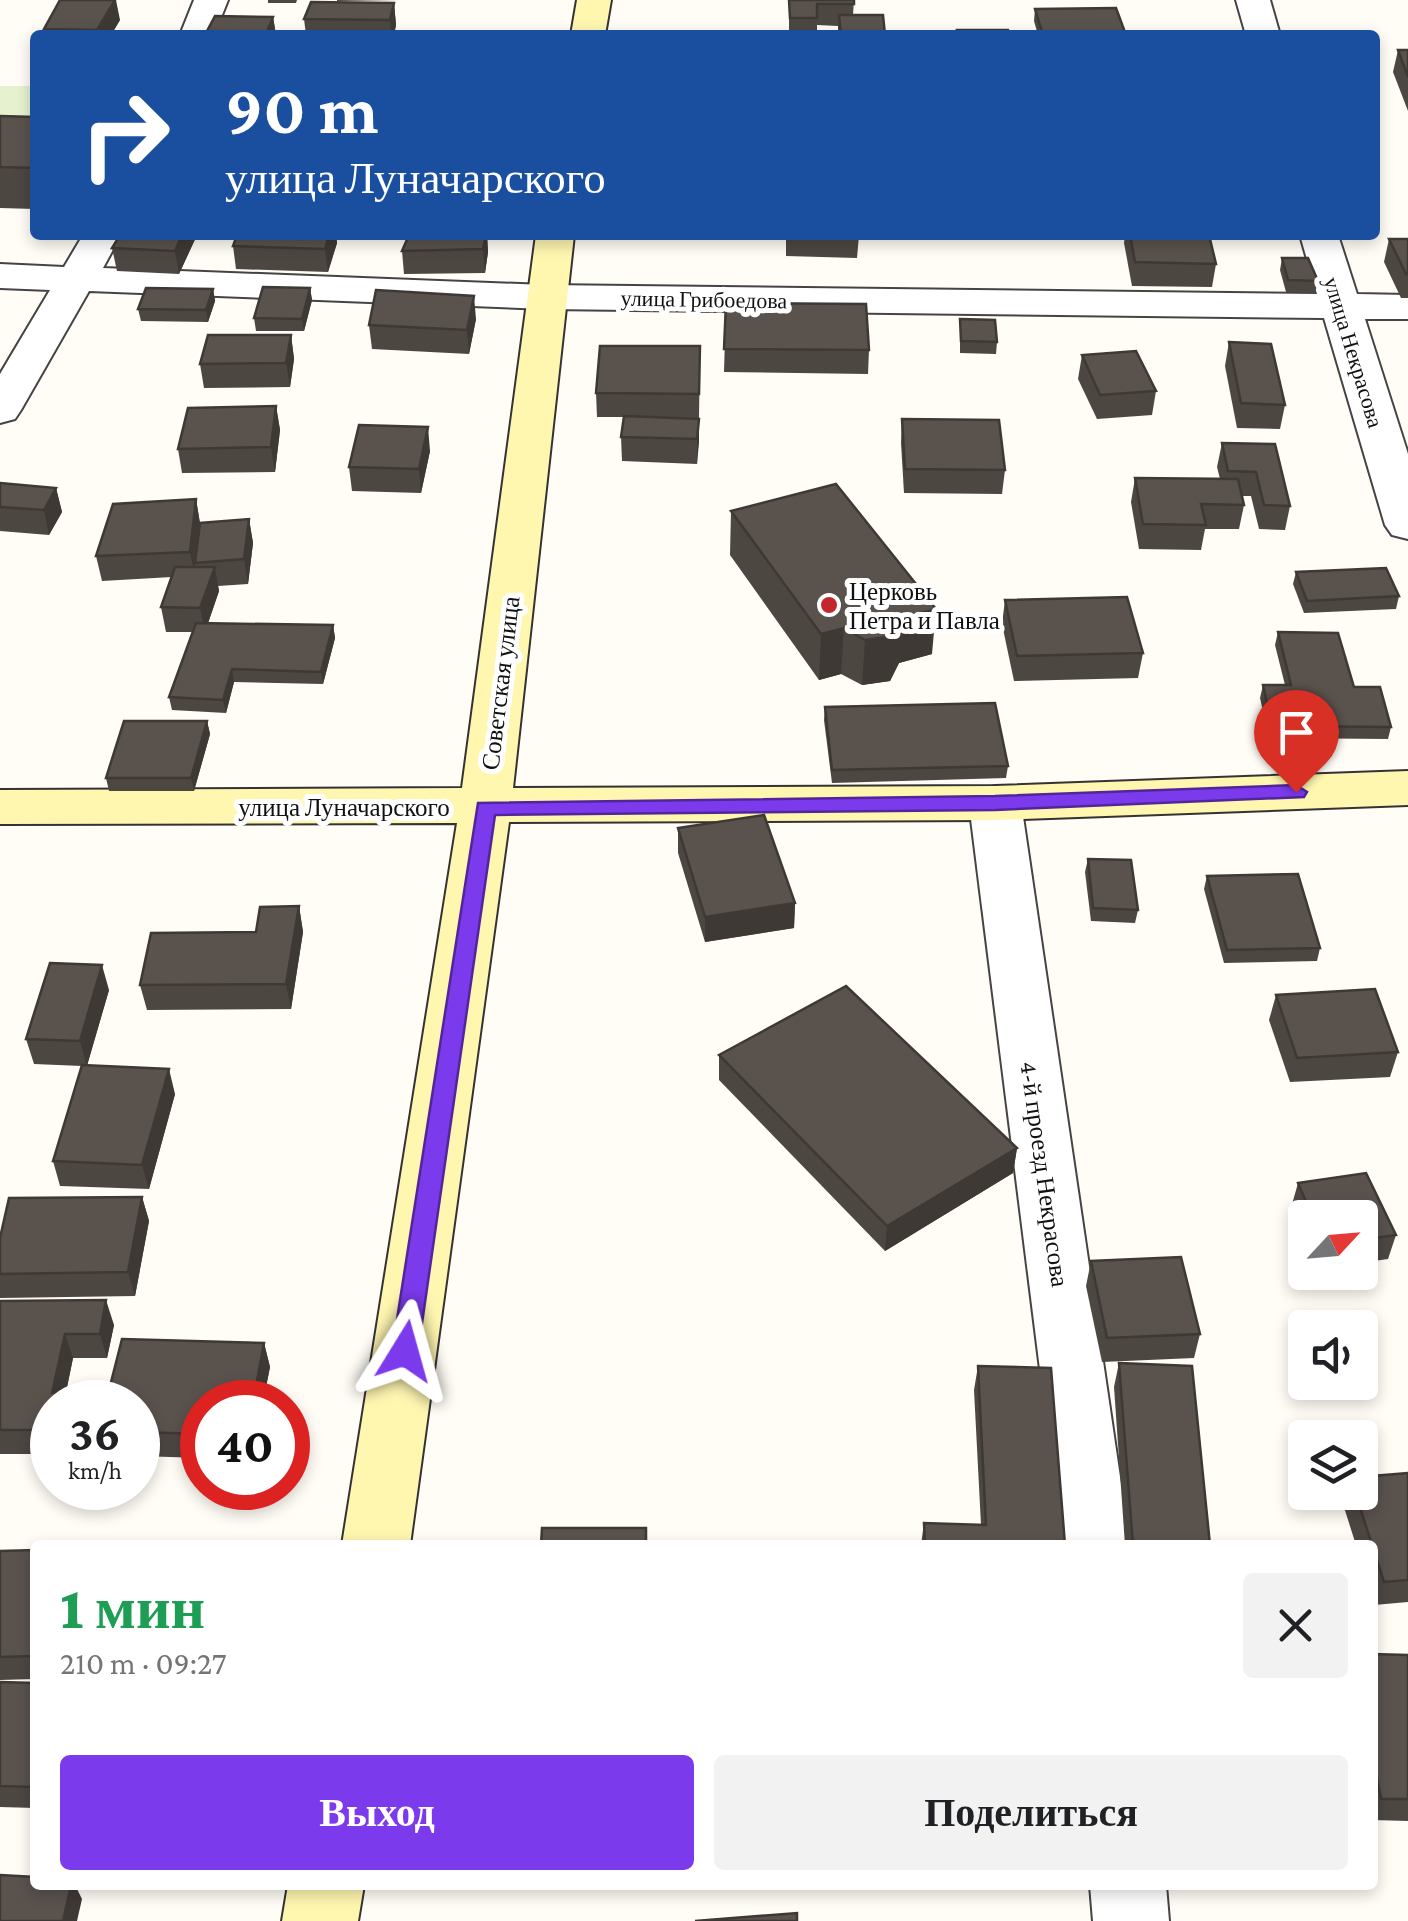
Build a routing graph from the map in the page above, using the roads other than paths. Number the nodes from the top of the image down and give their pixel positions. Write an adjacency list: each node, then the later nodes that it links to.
1 (211, 0): 4 (street)
2 (594, 0): 5 (street)
3 (1253, 0): 6 (street)
4 (199, 30)
5 (589, 30)
6 (1262, 30)
7 (100, 240): 11 (street)
8 (554, 240): 12 (street, Советская улица)
9 (1320, 240): 13 (street, улица Некрасова)
10 (0, 276): 11 (street, улица Грибоедова)
11 (80, 280): 12 (street, улица Грибоедова); 15 (street)
12 (544, 297): 13 (street, улица Грибоедова); 20 (street, Советская улица)
13 (1338, 305): 14 (street, улица Грибоедова); 16 (street, улица Некрасова)
14 (1408, 306)
15 (0, 410)
16 (1408, 525)
17 (1408, 788): 18 (street, улица Луначарского)
18 (995, 803): 20 (street, улица Луначарского); 22 (street, 4-й проезд Некрасова)
19 (0, 806): 20 (street, улица Луначарского)
20 (485, 808): 21 (street, Советская улица)
21 (377, 1540)
22 (1095, 1540)
23 (325, 1890): 25 (street)
24 (1129, 1890): 26 (street)
25 (320, 1921)
26 (1132, 1921)

